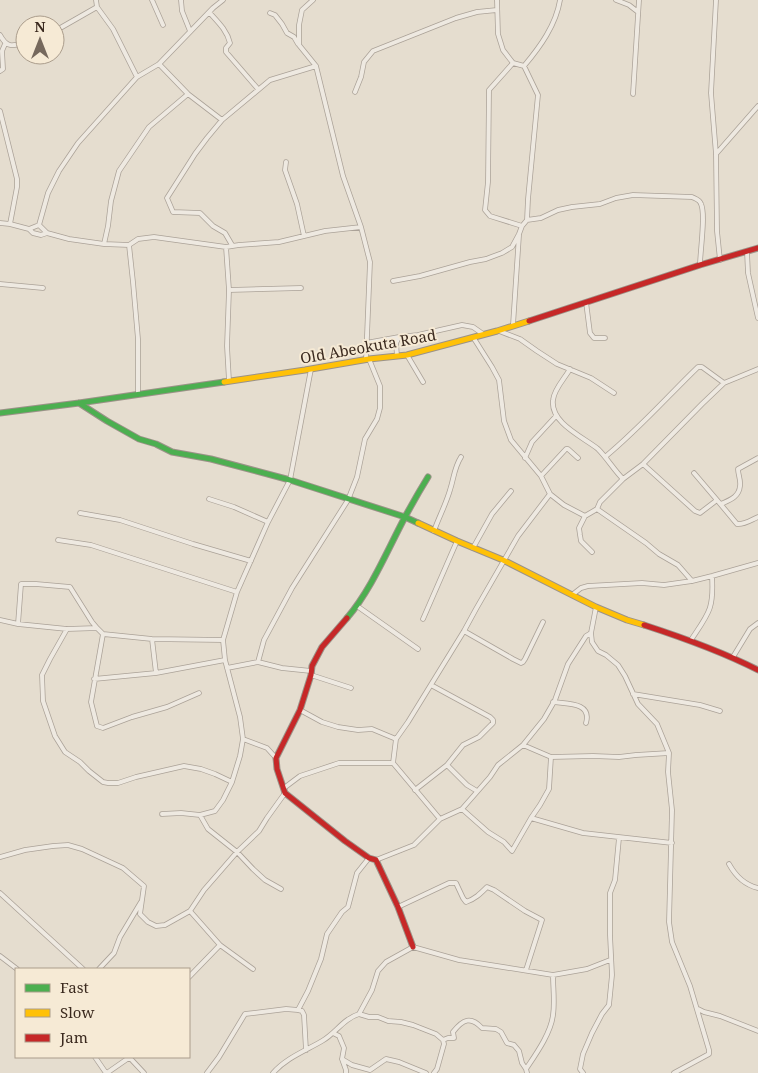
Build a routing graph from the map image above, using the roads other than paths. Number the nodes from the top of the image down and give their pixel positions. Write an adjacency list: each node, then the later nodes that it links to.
1 (96, 0): 11 (street)
2 (152, 0): 17 (street)
3 (181, 0): 18 (street)
4 (223, 0): 13 (street)
5 (313, 0): 22 (street)
6 (497, 0): 12 (street)
7 (560, 0): 26 (street)
8 (616, 0): 14 (street)
9 (639, 0): 14 (street)
10 (716, 0): 36 (street)
11 (98, 7): 16 (street); 28 (street)
12 (497, 10): 23 (street); 30 (street)
13 (209, 12): 18 (street); 29 (street)
14 (638, 12): 32 (street)
15 (270, 13): 22 (street)
16 (65, 25)
17 (164, 25)
18 (190, 31): 24 (street)
19 (0, 35): 20 (street)
20 (5, 44): 21 (street); 27 (street)
21 (15, 45)
22 (299, 46): 25 (street)
23 (513, 62): 26 (street); 42 (street)
24 (159, 64): 28 (street); 31 (street)
25 (316, 66): 29 (street); 43 (street)
26 (524, 66): 38 (street)
27 (0, 71)
28 (137, 77): 41 (street)
29 (258, 89): 35 (street)
30 (355, 92)
31 (188, 94): 35 (street); 48 (street)
32 (633, 94)
33 (758, 106): 36 (street)
34 (0, 111): 40 (street)
35 (222, 120): 50 (street)
36 (716, 154): 54 (street)
37 (286, 162): 47 (street)
38 (527, 220): 42 (street); 55 (street)
39 (0, 223): 40 (street)
40 (10, 224): 44 (street)
41 (39, 225): 44 (street); 45 (street)
42 (522, 226): 46 (street)
43 (361, 227): 47 (street); 69 (street)
44 (29, 229): 45 (street)
45 (47, 233): 48 (street)
46 (520, 234): 56 (street); 63 (street)
47 (304, 236): 50 (street)
48 (104, 244): 49 (street)
49 (129, 245): 51 (street); 80 (street)
50 (232, 245): 51 (street)
51 (226, 247): 60 (street)
52 (758, 248): 53 (main road, Old Abeokuta Road)
53 (748, 252): 54 (main road, Old Abeokuta Road); 62 (street)
54 (720, 260): 55 (main road, Old Abeokuta Road)
55 (700, 265): 61 (main road, Old Abeokuta Road)
56 (393, 281)
57 (0, 284): 58 (street)
58 (43, 288)
59 (301, 288): 60 (street)
60 (229, 290): 76 (street)
61 (586, 302): 63 (main road, Old Abeokuta Road); 68 (street)
62 (758, 318)
63 (513, 325): 64 (main road, Old Abeokuta Road)
64 (496, 331): 65 (main road, Old Abeokuta Road); 75 (street)
65 (483, 334): 66 (main road, Old Abeokuta Road); 67 (street)
66 (473, 337): 70 (main road, Old Abeokuta Road); 86 (street)
67 (399, 338): 69 (street); 71 (street)
68 (605, 338)
69 (366, 343): 72 (street)
70 (407, 355): 71 (main road, Old Abeokuta Road); 77 (street)
71 (397, 356): 72 (main road, Old Abeokuta Road)
72 (367, 360): 73 (main road, Old Abeokuta Road); 98 (street)
73 (310, 369): 76 (main road, Old Abeokuta Road); 94 (street)
74 (758, 369): 78 (street)
75 (570, 370): 79 (street); 83 (street)
76 (229, 381): 80 (main road, Old Abeokuta Road)
77 (423, 382)
78 (724, 384): 85 (street); 89 (street)
79 (614, 393)
80 (138, 394): 81 (main road, Old Abeokuta Road)
81 (79, 403): 82 (main road, Old Abeokuta Road); 94 (main road)
82 (0, 413)
83 (556, 416): 85 (street); 86 (street)
84 (461, 457): 107 (street)
85 (605, 457): 93 (street)
86 (525, 458): 91 (street)
87 (578, 458): 91 (street)
88 (758, 458): 100 (street)
89 (643, 464): 93 (street); 99 (street)
90 (694, 473): 99 (street)
91 (541, 476): 96 (street)
92 (428, 477): 104 (main road)
93 (624, 478): 101 (street)
94 (290, 480): 98 (main road); 106 (street)
95 (511, 491): 110 (street)
96 (550, 494): 103 (street); 112 (street)
97 (209, 499): 106 (street)
98 (348, 500): 104 (main road); 137 (street)
99 (717, 500): 100 (street)
100 (721, 504): 105 (street)
101 (597, 509): 103 (street); 116 (street)
102 (80, 513): 113 (street)
103 (585, 516): 111 (street)
104 (405, 517): 107 (main road); 119 (main road)
105 (758, 517)
106 (268, 522): 113 (street)
107 (434, 531): 109 (main road)
108 (58, 540): 117 (street)
109 (457, 541): 110 (main road); 122 (street)
110 (473, 548): 112 (main road)
111 (592, 552)
112 (503, 560): 118 (main road); 128 (street)
113 (251, 561): 117 (street)
114 (758, 563): 115 (street)
115 (712, 576): 116 (street); 133 (street)
116 (692, 581): 118 (street)
117 (237, 592): 132 (street)
118 (572, 595): 120 (main road)
119 (357, 606): 134 (street); 141 (main road)
120 (596, 607): 129 (street); 133 (main road)
121 (0, 620): 125 (street)
122 (423, 620)
123 (543, 622): 128 (street)
124 (758, 623): 135 (street)
125 (18, 624): 126 (street); 127 (street)
126 (97, 628): 127 (street); 130 (street)
127 (68, 629): 159 (street)
128 (464, 631): 143 (street)
129 (591, 633): 146 (street); 147 (street)
130 (103, 634): 131 (street); 142 (street)
131 (152, 639): 132 (street); 140 (street)
132 (223, 640): 136 (street)
133 (692, 640): 135 (main road)
134 (418, 649)
135 (733, 656): 139 (main road)
136 (225, 660): 138 (street); 140 (street)
137 (258, 662): 138 (street); 141 (street)
138 (227, 668): 151 (street)
139 (758, 670)
140 (156, 673): 142 (street)
141 (311, 673): 144 (street); 148 (main road)
142 (94, 680): 145 (street)
143 (431, 685): 152 (street); 158 (street)
144 (351, 688)
145 (199, 693)
146 (633, 694): 149 (street); 154 (street)
147 (553, 702): 150 (street); 153 (street)
148 (300, 710): 152 (street); 156 (main road)
149 (720, 711)
150 (586, 723)
151 (243, 738): 156 (street); 159 (street)
152 (396, 739): 157 (street)
153 (523, 745): 155 (street); 162 (street)
154 (670, 753): 155 (street); 169 (street)
155 (550, 757): 166 (street)
156 (276, 758): 161 (main road)
157 (393, 763): 160 (street); 161 (street)
158 (447, 765): 160 (street); 162 (street)
159 (232, 782): 165 (street)
160 (415, 790): 167 (street)
161 (285, 791): 170 (street); 172 (main road)
162 (477, 791): 163 (street)
163 (462, 809): 166 (street); 167 (street)
164 (162, 814): 165 (street)
165 (200, 815): 170 (street)
166 (531, 818): 168 (street)
167 (440, 819): 173 (street)
168 (619, 838): 169 (street); 184 (street)
169 (672, 842): 192 (street)
170 (237, 852): 176 (street); 180 (street)
171 (0, 858): 178 (street)
172 (369, 858): 173 (main road); 193 (street)
173 (376, 860): 179 (main road)
174 (729, 864): 175 (street)
175 (758, 888)
176 (281, 889)
177 (0, 893): 186 (street)
178 (142, 900): 180 (street); 187 (street)
179 (398, 907): 182 (main road); 189 (street)
180 (190, 911): 181 (street)
181 (220, 945): 188 (street); 191 (street)
182 (413, 947): 189 (street); 194 (street)
183 (0, 956): 185 (street)
184 (610, 960): 190 (street); 211 (street)
185 (16, 968)
186 (82, 968)
187 (100, 968)
188 (253, 969)
189 (526, 970): 190 (street)
190 (553, 975): 203 (street)
191 (190, 976)
192 (698, 1009): 195 (street); 212 (street)
193 (298, 1010): 198 (street); 206 (street)
194 (359, 1014): 196 (street); 197 (street)
195 (758, 1031)
196 (333, 1033): 198 (street); 202 (street)
197 (443, 1040): 203 (street); 210 (street)
198 (306, 1050): 207 (street)
199 (96, 1058): 204 (street)
200 (128, 1058): 204 (street)
201 (130, 1058): 205 (street)
202 (342, 1059): 208 (street); 209 (street)
203 (526, 1071)
204 (106, 1073)
205 (144, 1073)
206 (207, 1073)
207 (273, 1073)
208 (346, 1073)
209 (426, 1073)
210 (434, 1073)
211 (583, 1073)
212 (674, 1073)

